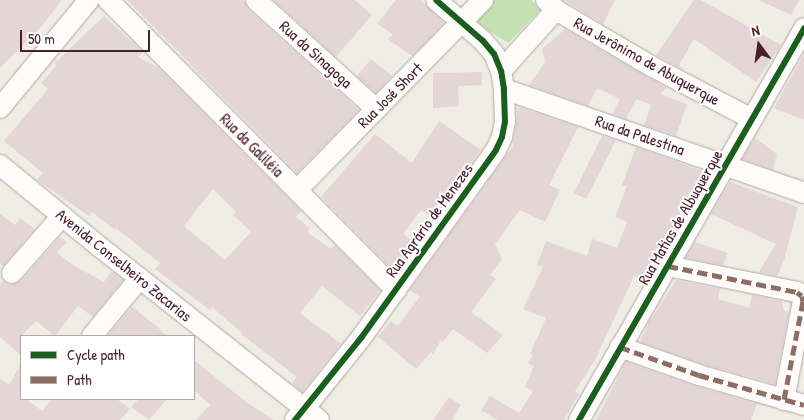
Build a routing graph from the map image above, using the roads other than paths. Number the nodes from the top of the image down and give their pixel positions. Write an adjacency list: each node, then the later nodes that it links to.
1 (89, 0): 10 (street)
2 (108, 0): 15 (street, Rua da Galiléia)
3 (256, 0): 11 (street, Rua da Sinagoga)
4 (436, 0): 7 (street)
5 (483, 0): 7 (street, Rua José Short)
6 (551, 5): 9 (street); 12 (street, Rua Jerônimo de Abuquerque)
7 (462, 21): 9 (street, Rua Agrário de Menezes); 11 (street, Rua José Short)
8 (804, 28): 12 (street, Rua Matias de Albuquerque)
9 (503, 80): 14 (street, Rua da Palestina); 21 (street, Rua Agrário de Menezes)
10 (0, 108)
11 (376, 109): 15 (street, Rua José Short)
12 (752, 119): 14 (street, Rua Matias de Albuquerque)
13 (0, 165): 17 (street, Avenida Conselheiro Zacarias)
14 (726, 165): 16 (street, Rua da Palestina); 18 (street, Rua Matias de Albuquerque)
15 (297, 190): 21 (street, Rua da Galiléia)
16 (804, 193)
17 (62, 216): 19 (street); 20 (street, Avenida Conselheiro Zacarias)
18 (668, 266): 23 (street, Rua Matias de Albuquerque); 24 (street)
19 (12, 273)
20 (140, 278): 22 (street); 26 (street, Avenida Conselheiro Zacarias)
21 (396, 290): 26 (street, Rua Agrário de Menezes)
22 (93, 335)
23 (620, 347): 24 (street); 27 (street, Rua Matias de Albuquerque)
24 (784, 400): 25 (street)
25 (804, 405)
26 (306, 416)
27 (579, 420)

